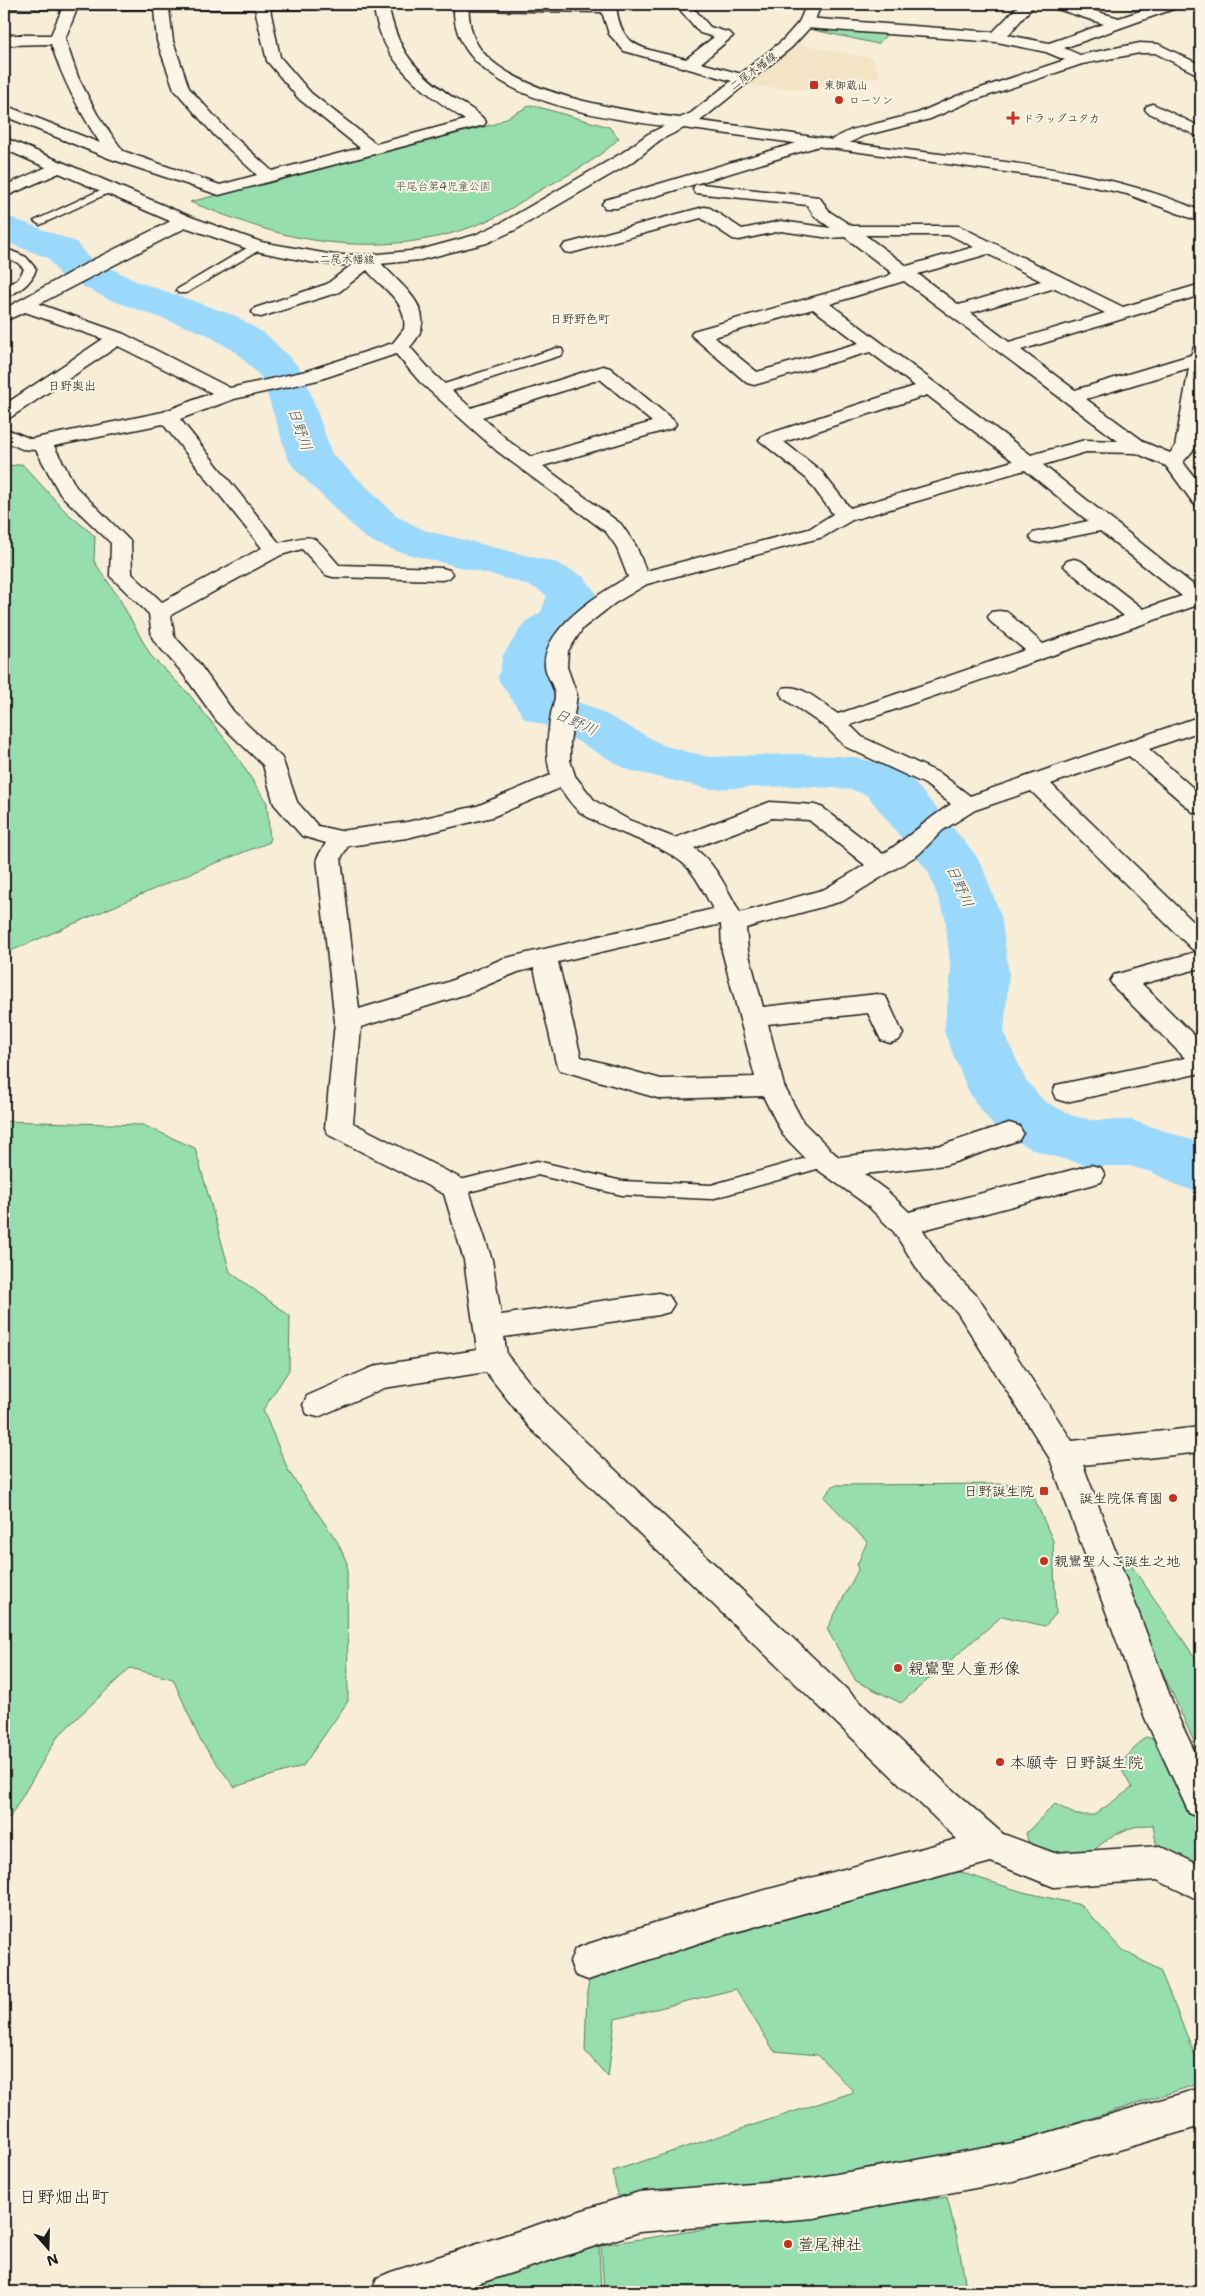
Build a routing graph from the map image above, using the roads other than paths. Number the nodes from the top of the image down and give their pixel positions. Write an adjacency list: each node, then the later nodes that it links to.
1 (4, 4): 2 (street)
2 (71, 4): 3 (street); 17 (street)
3 (161, 4): 4 (street); 34 (street)
4 (262, 4): 5 (street); 31 (street)
5 (381, 4): 31 (street)
6 (682, 4): 21 (street)
7 (814, 4): 14 (street, 二尾木幡線)
8 (1028, 4): 16 (street)
9 (1056, 4): 15 (street)
10 (1174, 4): 15 (street)
11 (461, 5): 12 (street); 26 (street)
12 (530, 6): 13 (street)
13 (609, 6): 21 (street)
14 (806, 22): 16 (street); 23 (street, 二尾木幡線)
15 (1118, 23): 19 (street)
16 (997, 37): 19 (street)
17 (57, 39): 18 (street); 32 (street)
18 (4, 40)
19 (1050, 48): 20 (street)
20 (1078, 60): 22 (street); 30 (street)
21 (688, 65): 23 (street)
22 (1201, 71)
23 (743, 79): 26 (street, 二尾木幡線)
24 (4, 110): 32 (street)
25 (1153, 110): 27 (street)
26 (678, 124): 29 (street); 47 (street, 二尾木幡線)
27 (1201, 133)
28 (4, 143): 33 (street, 二尾木幡線)
29 (813, 143): 30 (street); 38 (street)
30 (833, 145): 39 (street)
31 (373, 150): 34 (street)
32 (117, 155): 34 (street)
33 (58, 167): 35 (street, 二尾木幡線); 37 (street)
34 (268, 176)
35 (109, 189): 40 (lane); 41 (street, 二尾木幡線)
36 (701, 189): 42 (street)
37 (4, 192)
38 (611, 204)
39 (1201, 217)
40 (40, 221)
41 (185, 221): 43 (street, 二尾木幡線); 54 (street)
42 (847, 232): 44 (street); 45 (street); 48 (street)
43 (257, 246): 47 (street, 二尾木幡線); 50 (lane)
44 (571, 248)
45 (990, 248): 48 (street); 49 (street)
46 (4, 252): 52 (lane)
47 (369, 260): 56 (street); 62 (street)
48 (903, 273): 53 (street); 57 (street)
49 (1056, 282): 57 (street); 58 (street)
50 (182, 290)
51 (1194, 292): 55 (street); 58 (street)
52 (4, 293)
53 (816, 302): 61 (street); 61 (street)
54 (23, 305): 59 (street); 60 (street)
55 (1201, 306)
56 (261, 312)
57 (956, 312): 63 (street)
58 (1120, 313): 63 (street)
59 (4, 316)
60 (117, 338): 68 (street); 70 (street)
61 (873, 345): 66 (street)
62 (400, 347): 67 (street); 68 (street)
63 (1006, 349): 69 (street)
64 (557, 352): 67 (lane)
65 (1200, 355): 69 (street); 77 (street)
66 (930, 388): 76 (street); 80 (street)
67 (440, 390): 71 (street)
68 (237, 392): 72 (street)
69 (1072, 398): 75 (street)
70 (4, 413)
71 (468, 415): 78 (street); 78 (street)
72 (168, 417): 74 (street); 83 (street)
73 (4, 434): 74 (street)
74 (42, 442): 88 (street)
75 (1139, 447): 76 (street); 77 (street)
76 (1027, 462): 80 (street); 81 (street)
77 (1173, 462): 79 (street)
78 (528, 464): 86 (street)
79 (1201, 500)
80 (845, 516): 86 (street)
81 (1104, 524): 82 (street); 87 (street)
82 (1040, 537)
83 (274, 550): 85 (street); 88 (street)
84 (1074, 565): 90 (street)
85 (442, 574)
86 (639, 579): 96 (street)
87 (1199, 600): 90 (street)
88 (160, 612): 100 (street)
89 (999, 617): 91 (street)
90 (1140, 618): 91 (street)
91 (1040, 652): 94 (street)
92 (791, 693): 94 (street)
93 (1201, 722): 95 (street)
94 (835, 723): 98 (street)
95 (1133, 747): 97 (street); 99 (street)
96 (564, 778): 100 (street); 101 (street)
97 (1035, 782): 98 (street); 104 (street)
98 (967, 805): 102 (street)
99 (1201, 807)
100 (340, 839): 108 (street)
101 (675, 847): 102 (street); 103 (street)
102 (882, 865): 103 (street)
103 (730, 919): 105 (street); 107 (street)
104 (1201, 943)
105 (544, 956): 108 (street); 112 (street)
106 (1201, 959): 110 (street)
107 (752, 1017): 109 (street); 112 (street)
108 (348, 1022): 117 (street)
109 (890, 1034)
110 (1201, 1058)
111 (1201, 1064): 113 (street)
112 (771, 1086): 115 (street)
113 (1066, 1092)
114 (1009, 1133): 115 (street)
115 (830, 1164): 117 (lane); 118 (street)
116 (1091, 1175): 118 (street)
117 (456, 1188): 120 (street)
118 (904, 1224): 124 (street)
119 (659, 1304): 120 (street)
120 (488, 1328): 121 (street)
121 (493, 1359): 122 (street); 126 (street)
122 (318, 1405)
123 (1201, 1440): 124 (street)
124 (1064, 1455): 125 (street)
125 (1201, 1802)
126 (991, 1846): 127 (street); 128 (street)
127 (1201, 1884)
128 (588, 1962)
129 (1201, 2107): 130 (street)
130 (391, 2292)

